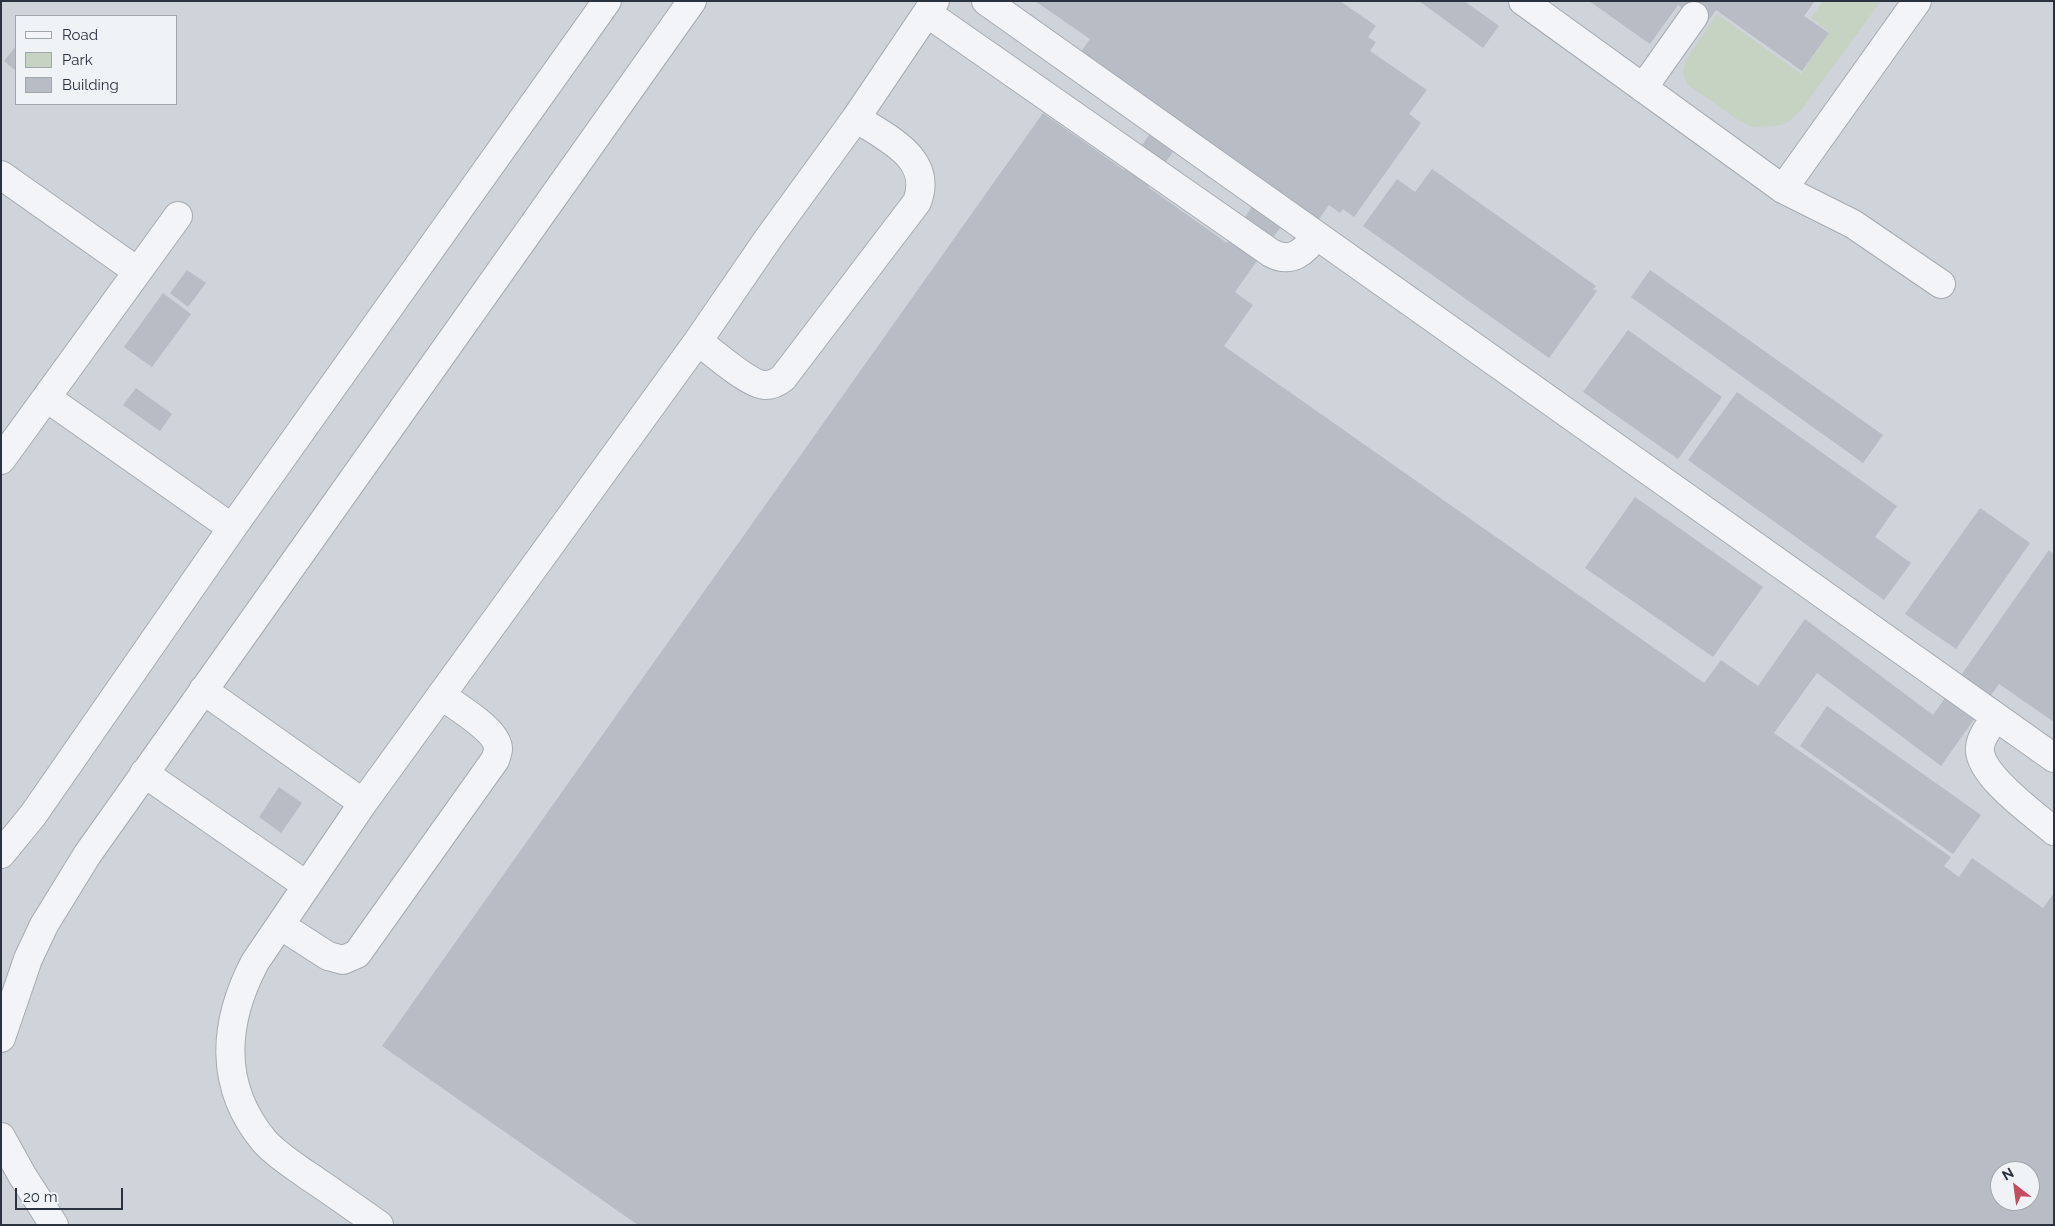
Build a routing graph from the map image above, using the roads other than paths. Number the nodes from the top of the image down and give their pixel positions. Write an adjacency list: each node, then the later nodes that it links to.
1 (607, 1): 19 (street)
2 (692, 1): 20 (street)
3 (986, 1): 13 (street)
4 (1522, 1): 8 (street)
5 (1917, 1): 11 (street)
6 (931, 7): 9 (street); 13 (street)
7 (1694, 16): 8 (street)
8 (1643, 88): 11 (street)
9 (856, 118): 16 (street); 16 (street)
10 (1, 175): 14 (street)
11 (1783, 188): 15 (street)
12 (178, 216): 14 (street)
13 (1316, 236): 22 (street)
14 (137, 271): 17 (street)
15 (1940, 284)
16 (698, 341): 21 (street)
17 (47, 398): 18 (street); 19 (street)
18 (1, 460)
19 (232, 528): 27 (street)
20 (203, 690): 24 (street); 25 (street)
21 (441, 695): 25 (street); 29 (street)
22 (1996, 717): 23 (street); 26 (street)
23 (2054, 758)
24 (144, 773): 28 (street); 30 (street)
25 (363, 803): 28 (street)
26 (2054, 832)
27 (1, 854)
28 (306, 885): 29 (street)
29 (280, 925): 33 (street)
30 (1, 1038)
31 (1, 1137): 32 (street)
32 (54, 1225)
33 (379, 1225)

